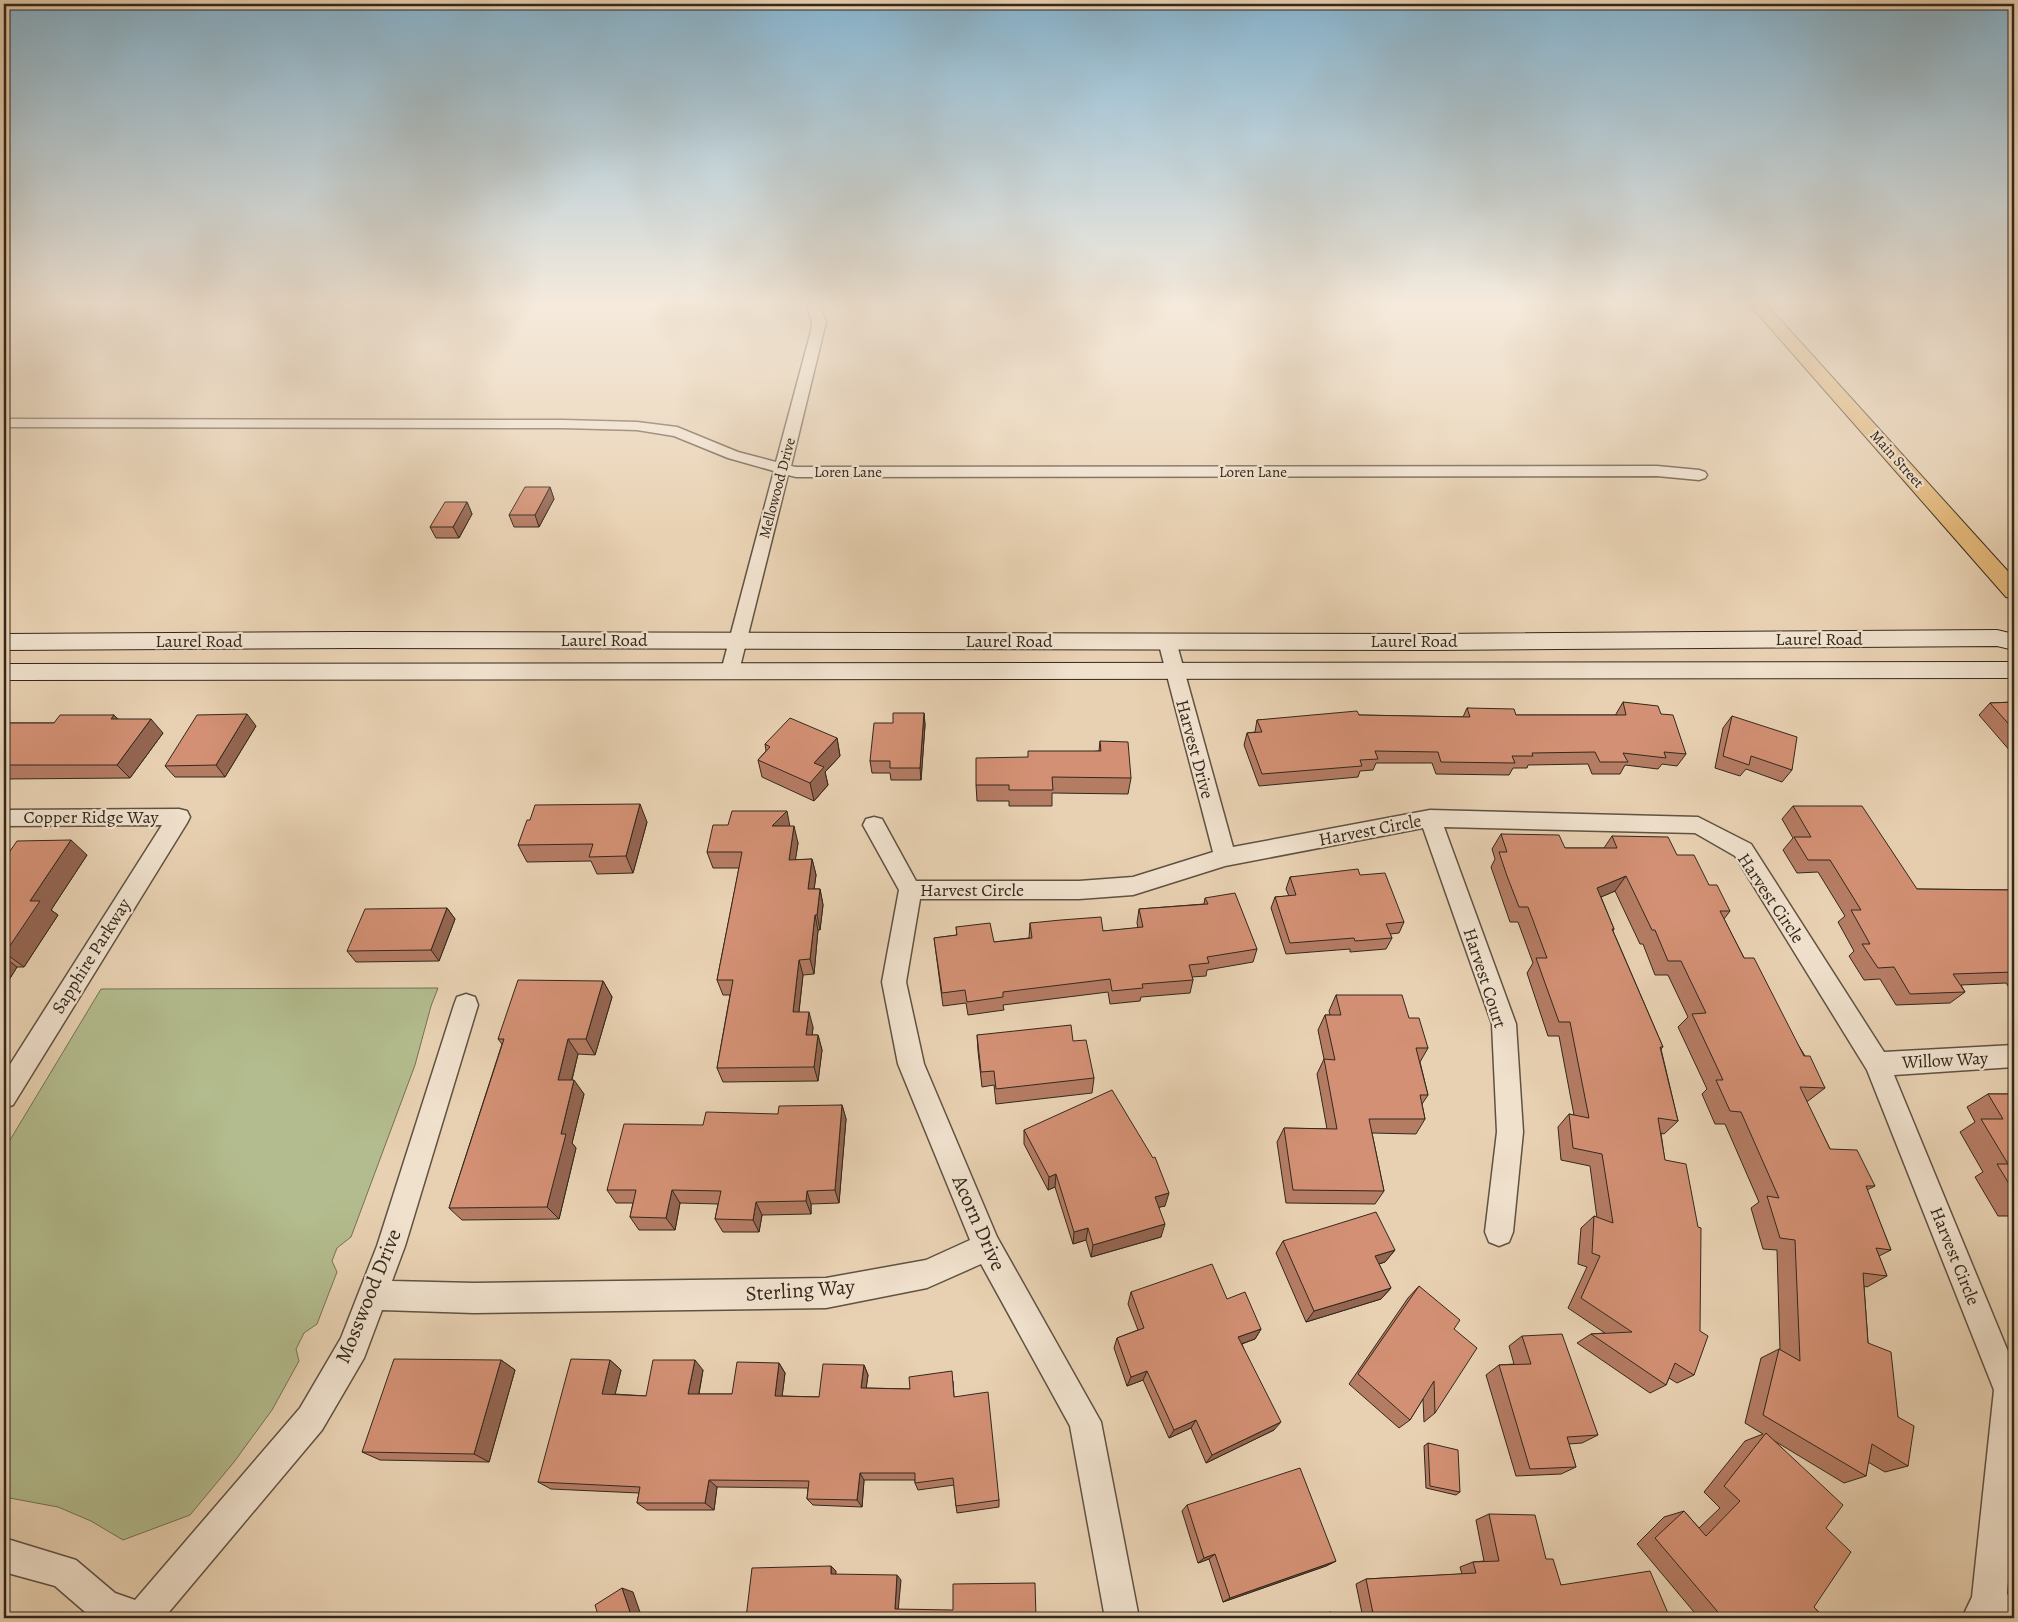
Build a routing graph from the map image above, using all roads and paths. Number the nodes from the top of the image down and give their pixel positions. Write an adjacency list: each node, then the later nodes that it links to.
1 (805, 381): 4 (street, Mellowood Drive)
2 (1826, 381): 6 (main road, Main Street)
3 (4, 423): 4 (street, Loren Lane)
4 (781, 469): 5 (street, Loren Lane); 8 (street, Mellowood Drive)
5 (1699, 475)
6 (2014, 592)
7 (354, 640): 8 (main road, Laurel Road); 10 (main road, Laurel Road); 16 (main road)
8 (737, 640): 9 (main road, Laurel Road); 13 (street, Mellowood Drive)
9 (1167, 641): 11 (main road, Laurel Road); 14 (street, Harvest Drive)
10 (4, 642)
11 (2014, 642)
12 (2014, 670): 14 (main road, Laurel Road)
13 (730, 671): 14 (main road, Laurel Road); 16 (main road, Laurel Road)
14 (1174, 671): 21 (street, Harvest Drive)
15 (4, 672): 16 (main road, Laurel Road)
16 (236, 672)
17 (179, 817): 18 (street, Copper Ridge Way); 26 (street, Sapphire Parkway)
18 (4, 818)
19 (1430, 818): 21 (street, Harvest Circle); 25 (street, Harvest Circle); 27 (street, Harvest Court)
20 (874, 825): 22 (street)
21 (1225, 857): 22 (street, Harvest Circle)
22 (910, 890): 28 (street, Acorn Drive)
23 (466, 1005): 29 (street, Mosswood Drive)
24 (2014, 1056): 25 (street, Willow Way)
25 (1876, 1064): 31 (street, Harvest Circle)
26 (4, 1096)
27 (1499, 1232)
28 (987, 1248): 29 (street, Sterling Way); 34 (street, Acorn Drive)
29 (372, 1295): 33 (street, Mosswood Drive)
30 (4, 1555): 32 (street)
31 (1993, 1613)
32 (138, 1618)
33 (142, 1618)
34 (1122, 1618)

